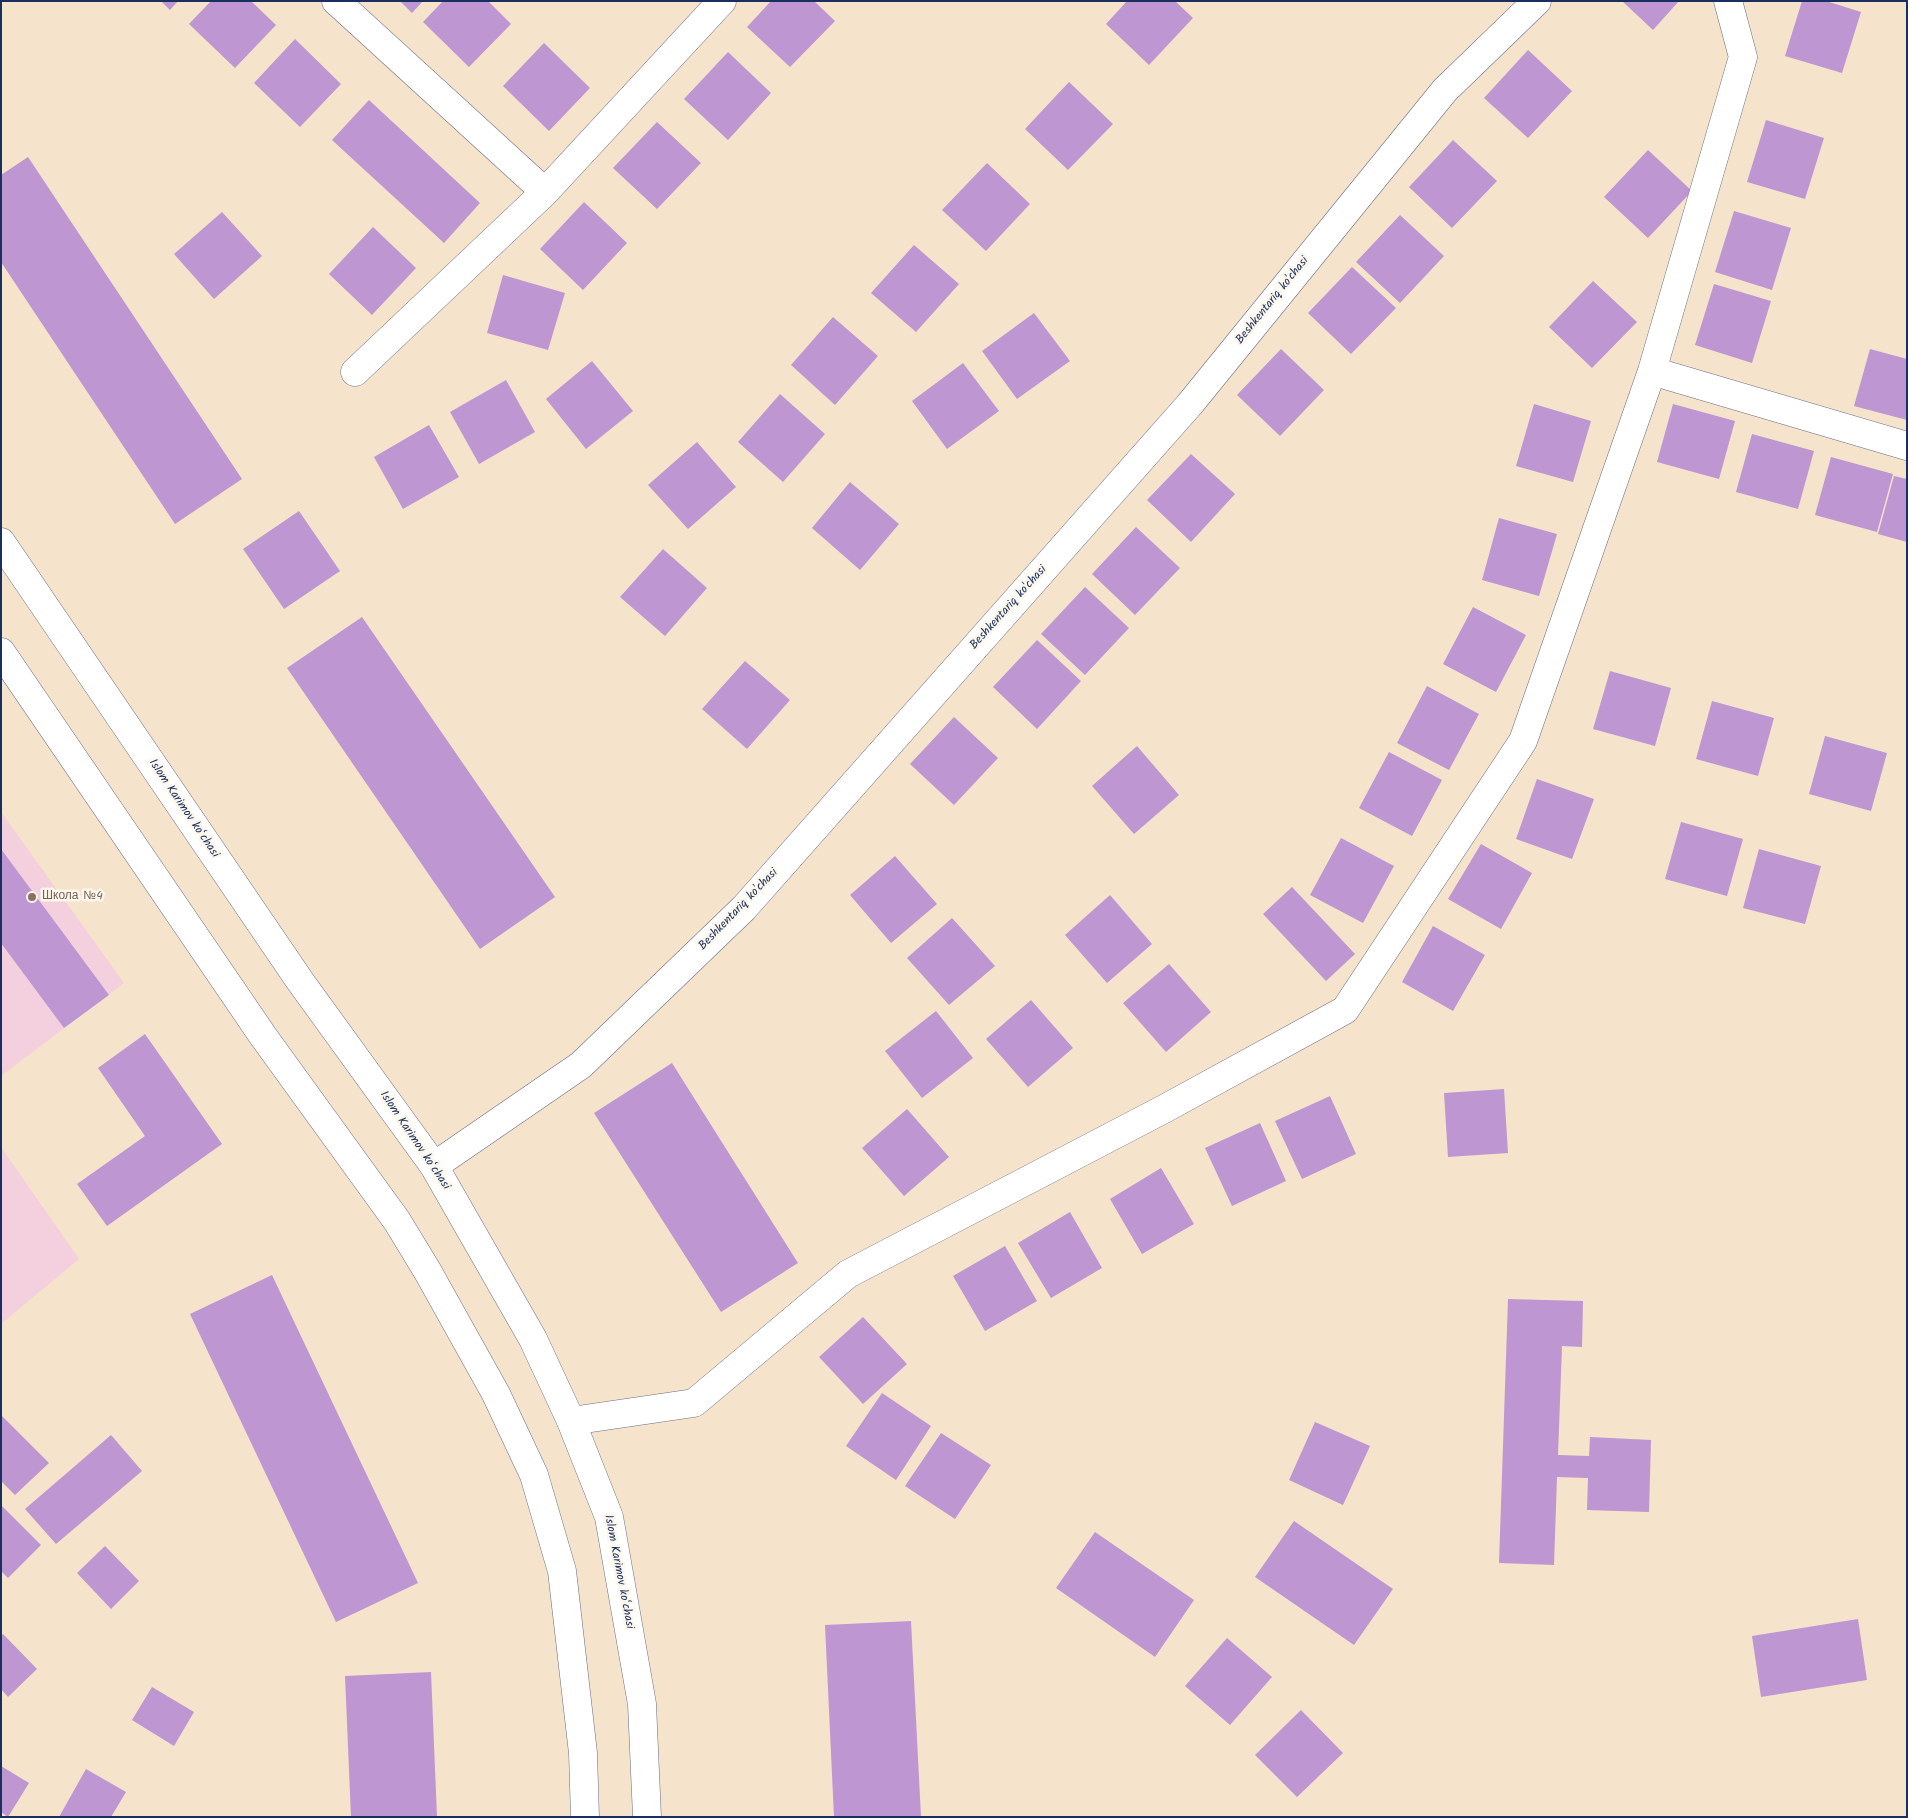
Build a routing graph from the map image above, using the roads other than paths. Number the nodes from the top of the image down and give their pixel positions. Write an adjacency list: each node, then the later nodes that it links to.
1 (336, 1): 5 (street)
2 (722, 1): 5 (street)
3 (1537, 1): 11 (street, Beshkentariq ko'chasi)
4 (1728, 1): 6 (street)
5 (545, 192): 7 (street)
6 (1652, 371): 8 (street); 12 (street)
7 (355, 372)
8 (1907, 446)
9 (1, 542): 11 (street, Islom Karimov ko‘chasi)
10 (1, 652): 13 (street)
11 (434, 1166): 12 (street, Islom Karimov ko‘chasi)
12 (571, 1421): 14 (street, Islom Karimov ko‘chasi)
13 (585, 1817)
14 (647, 1817)

